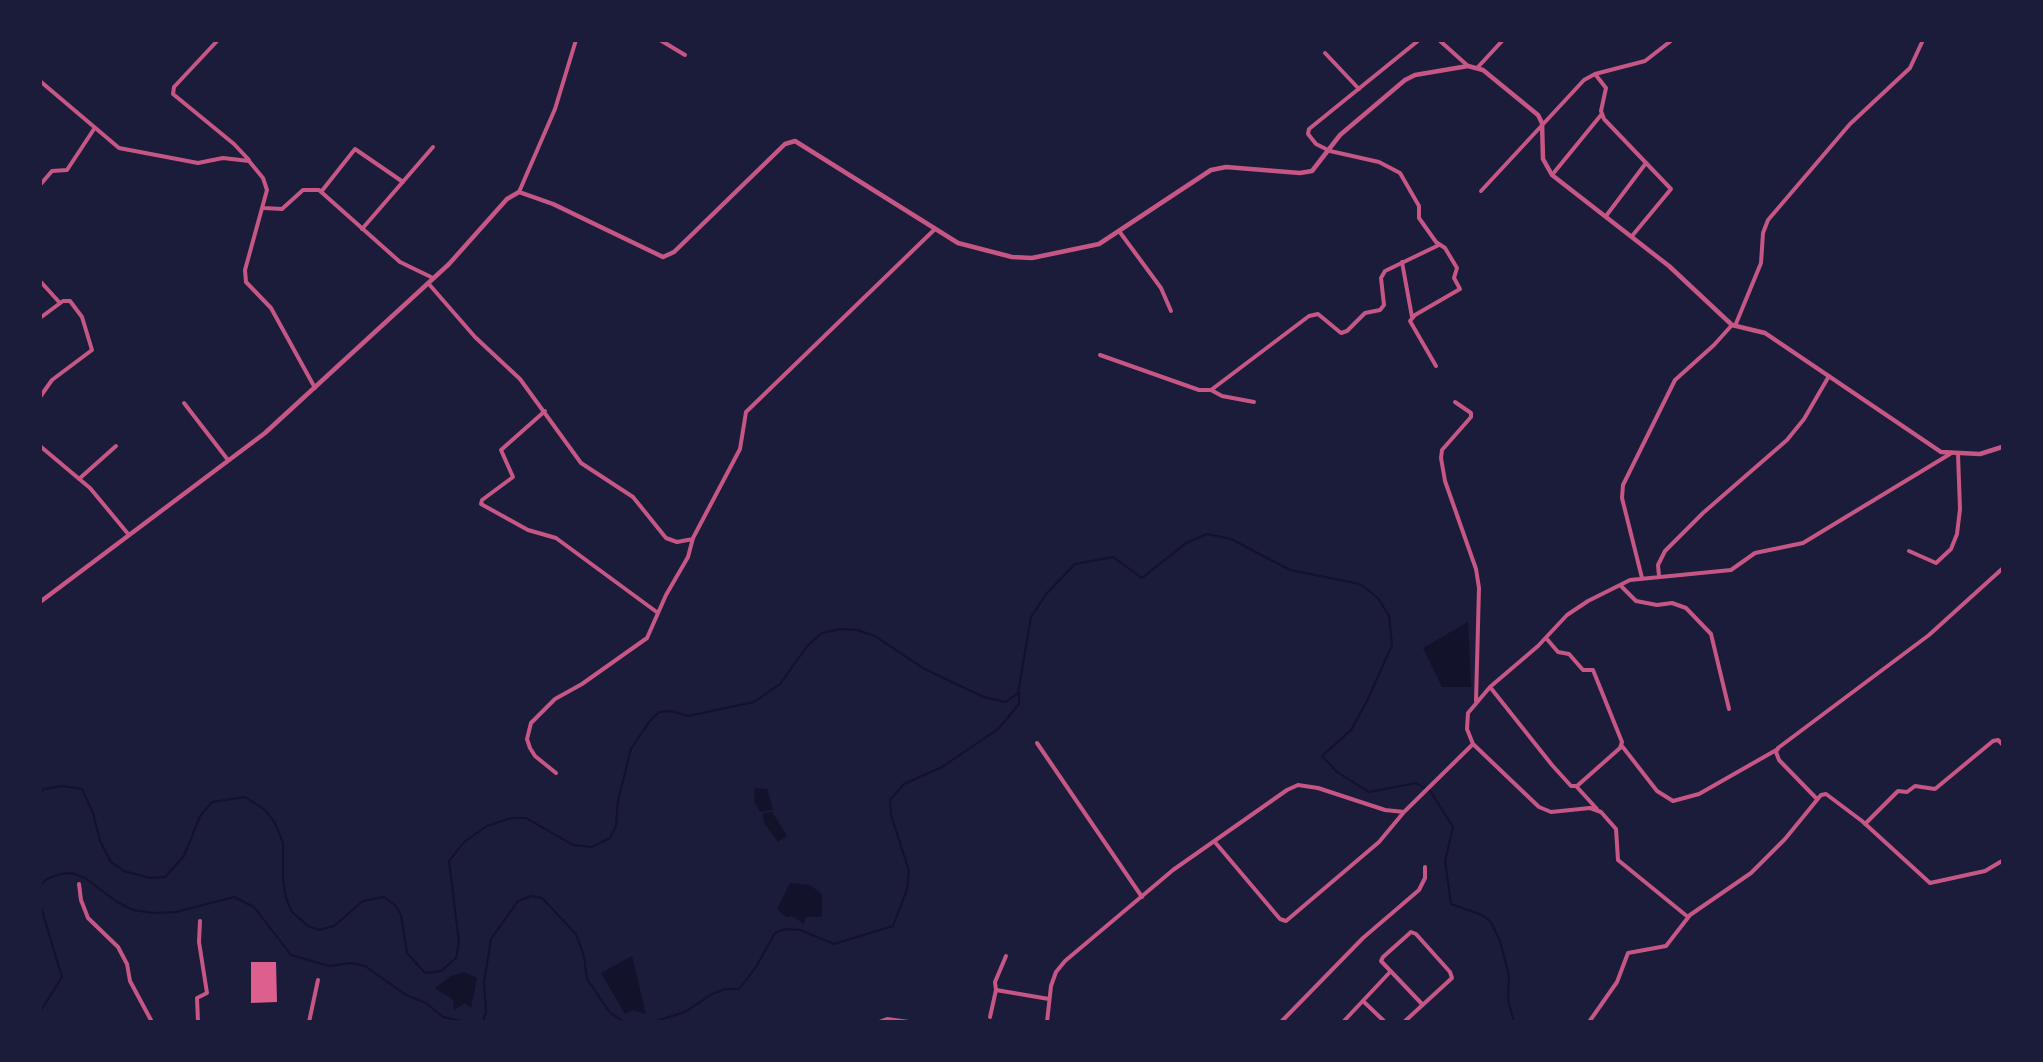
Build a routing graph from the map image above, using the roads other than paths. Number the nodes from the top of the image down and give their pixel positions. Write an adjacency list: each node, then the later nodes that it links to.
1 (218, 40): 21 (street)
2 (576, 40): 28 (street)
3 (660, 40): 10 (street)
4 (1419, 40): 15 (street)
5 (1439, 40): 11 (street)
6 (1672, 40): 13 (street)
7 (1923, 40): 44 (street)
8 (1502, 41): 12 (street)
9 (1325, 53): 15 (street)
10 (685, 55)
11 (1468, 66): 12 (street); 20 (street)
12 (1478, 67): 17 (street)
13 (1595, 74): 16 (street); 17 (street)
14 (40, 81): 18 (street)
15 (1359, 89): 20 (street)
16 (1601, 115): 22 (street); 23 (street)
17 (1542, 123): 23 (street); 26 (street)
18 (94, 129): 21 (street); 25 (street)
19 (433, 147): 24 (street)
20 (1330, 151): 33 (street); 35 (street)
21 (249, 161): 29 (street)
22 (1646, 163): 30 (street); 34 (street)
23 (1552, 175): 30 (street)
24 (404, 182): 27 (street); 31 (street)
25 (40, 185)
26 (1481, 191)
27 (321, 192): 29 (street); 31 (street)
28 (519, 192): 32 (street); 37 (street)
29 (264, 208): 48 (street)
30 (1606, 216): 34 (street)
31 (362, 229): 37 (street)
32 (935, 229): 33 (street); 63 (street)
33 (1119, 231): 41 (street)
34 (1632, 236): 44 (street)
35 (1440, 245): 36 (street); 42 (street)
36 (1402, 262): 42 (street); 49 (street)
37 (433, 278): 39 (street)
38 (40, 281): 40 (street)
39 (428, 283): 48 (street); 54 (street)
40 (60, 303): 43 (street); 50 (street)
41 (1171, 311)
42 (1412, 317): 46 (street)
43 (40, 318)
44 (1733, 326): 47 (street); 67 (street)
45 (1100, 355): 49 (street)
46 (1436, 366)
47 (1829, 376): 58 (street); 66 (street)
48 (316, 389): 60 (street)
49 (1211, 390): 51 (street)
50 (40, 397)
51 (1254, 402)
52 (1455, 402): 73 (street)
53 (184, 404): 60 (street)
54 (544, 411): 63 (street); 70 (street)
55 (40, 446): 61 (street)
56 (116, 446): 61 (street)
57 (2002, 447): 59 (street)
58 (1950, 454): 59 (street); 66 (street)
59 (1958, 454): 64 (street)
60 (228, 460): 62 (street)
61 (79, 479): 62 (street)
62 (129, 535): 69 (street)
63 (693, 538): 70 (street)
64 (1909, 551)
65 (2002, 569): 79 (street)
66 (1659, 576): 67 (street)
67 (1642, 578): 68 (street)
68 (1620, 585): 71 (street); 74 (street)
69 (40, 602)
70 (658, 613): 80 (street)
71 (1546, 638): 72 (street); 78 (street)
72 (1490, 687): 73 (street); 81 (street)
73 (1476, 702): 76 (street)
74 (1729, 709)
75 (1037, 743): 90 (street)
76 (1473, 744): 83 (street); 84 (street)
77 (2002, 744): 85 (street)
78 (1622, 746): 79 (street); 81 (street)
79 (1778, 748): 82 (street)
80 (556, 773)
81 (1576, 786): 83 (street)
82 (1817, 799): 85 (street); 91 (street)
83 (1598, 810): 91 (street)
84 (1404, 812): 86 (street); 86 (street)
85 (1865, 824): 87 (street)
86 (1214, 841): 90 (street)
87 (2002, 861)
88 (1425, 867): 109 (street)
89 (79, 884): 101 (street)
90 (1142, 897): 97 (street)
91 (1688, 917): 113 (street)
92 (200, 921): 102 (street)
93 (1005, 956): 96 (street)
94 (1390, 972): 98 (street); 99 (street); 99 (street)
95 (318, 980): 105 (street)
96 (996, 990): 97 (street); 100 (street)
97 (1050, 999): 108 (street)
98 (1363, 1001): 110 (street); 111 (street)
99 (1422, 1004): 112 (street)
100 (990, 1017)
101 (152, 1022)
102 (198, 1022)
103 (230, 1022): 104 (street)
104 (244, 1022)
105 (309, 1022)
106 (879, 1022): 107 (street)
107 (909, 1022)
108 (1047, 1022)
109 (1281, 1022)
110 (1343, 1022)
111 (1385, 1022)
112 (1404, 1022)
113 (1589, 1022)

